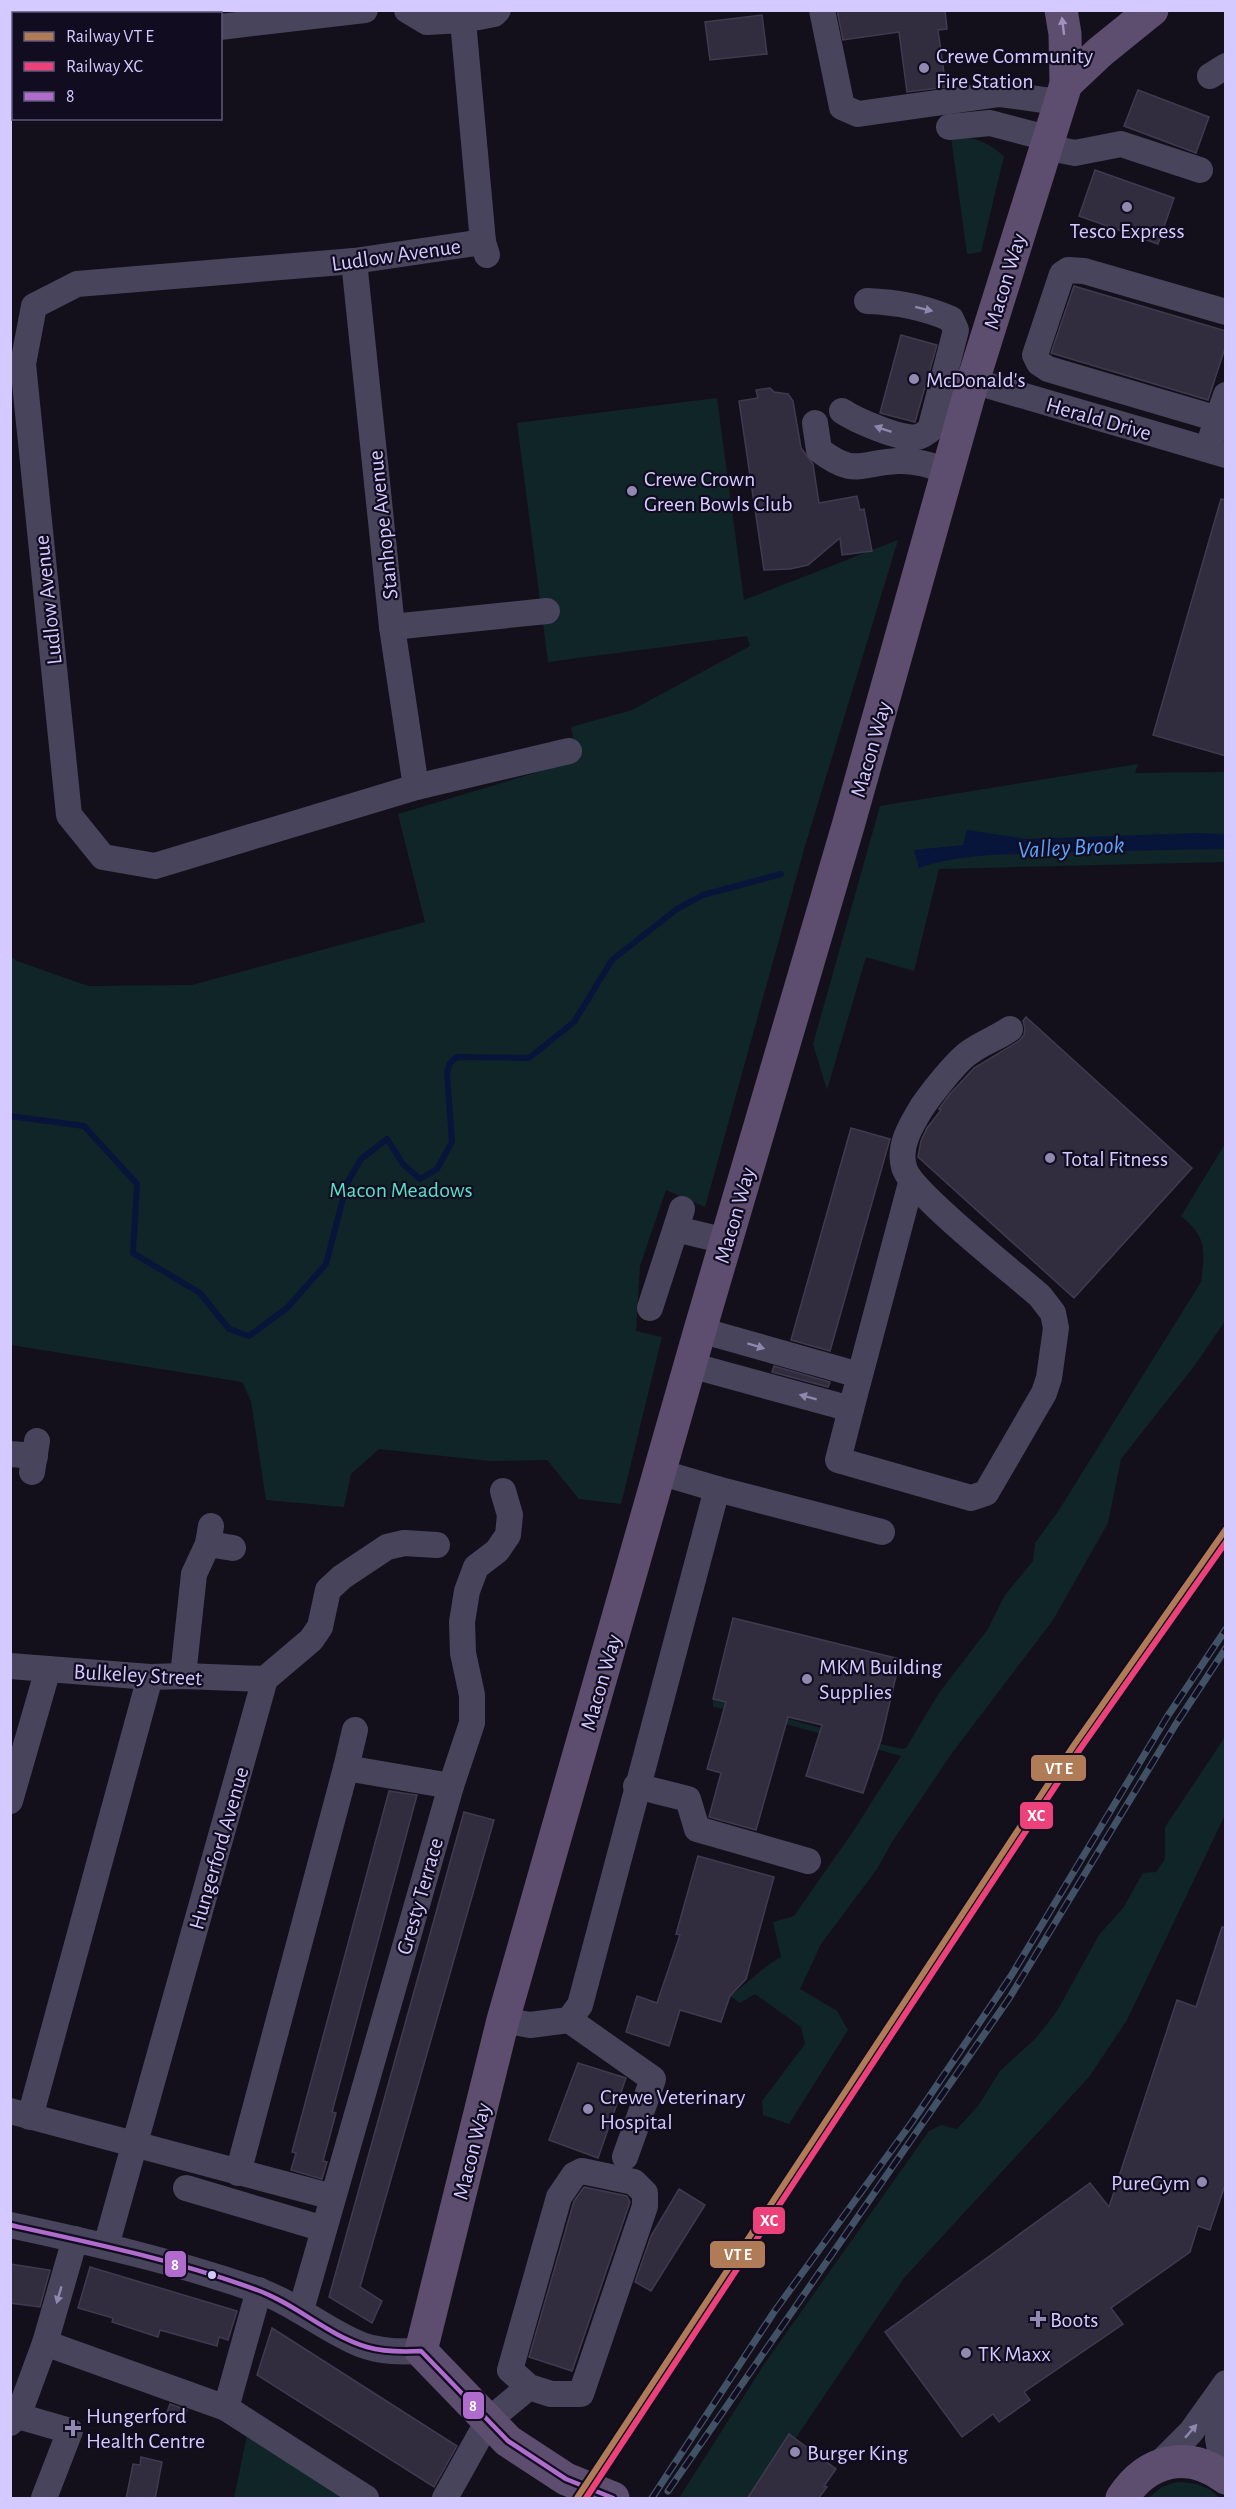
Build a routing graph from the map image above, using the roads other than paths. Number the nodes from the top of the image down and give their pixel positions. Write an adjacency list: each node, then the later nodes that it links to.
1 (365, 10): 8 (street)
2 (407, 10): 7 (street)
3 (498, 10): 7 (street)
4 (822, 10): 9 (street)
5 (1061, 10): 9 (main road, Macon Way, one-way to 5)
6 (1152, 10): 9 (main road, Macon Way)
7 (463, 15): 13 (street, Ludlow Avenue)
8 (222, 27)
9 (1062, 93): 11 (main road, Macon Way)
10 (949, 127): 11 (street)
11 (1046, 142): 12 (street); 17 (main road, Macon Way)
12 (1200, 170)
13 (354, 261): 26 (street, Stanhope Avenue); 28 (street, Ludlow Avenue)
14 (867, 301): 20 (street, one-way to 20)
15 (1226, 312): 16 (street)
16 (1078, 378): 19 (street); 21 (street)
17 (974, 381): 19 (street, Herald Drive); 24 (main road, Macon Way)
18 (1226, 395): 21 (street)
19 (1069, 409): 23 (street, Herald Drive)
20 (842, 411)
21 (1218, 419): 23 (street)
22 (815, 423): 24 (street)
23 (1217, 452)
24 (949, 471): 31 (main road, Macon Way)
25 (547, 611): 26 (street)
26 (392, 627): 28 (street, Stanhope Avenue)
27 (569, 751): 28 (street, Ludlow Avenue)
28 (416, 787)
29 (1010, 1029): 30 (street)
30 (911, 1183): 35 (street); 36 (street)
31 (726, 1241): 32 (street); 33 (main road, Macon Way)
32 (650, 1308)
33 (700, 1330): 34 (main road, Macon Way); 35 (street, one-way to 35)
34 (690, 1365): 36 (street, one-way to 34); 37 (main road, Macon Way)
35 (859, 1375): 36 (street)
36 (851, 1409)
37 (659, 1472): 38 (street); 54 (main road, Macon Way)
38 (717, 1489): 40 (street); 51 (street)
39 (503, 1491): 50 (street, Gresty Terrace)
40 (882, 1532)
41 (217, 1539): 45 (street)
42 (437, 1545): 47 (street)
43 (10, 1666): 44 (street, Bulkeley Street)
44 (48, 1669): 46 (street, Bulkeley Street); 52 (street)
45 (183, 1676): 46 (street, Bulkeley Street); 47 (street, Bulkeley Street)
46 (150, 1677): 56 (street)
47 (265, 1679): 57 (street, Hungerford Avenue)
48 (355, 1730): 49 (street)
49 (346, 1768): 50 (street); 59 (street)
50 (451, 1786): 61 (street, Gresty Terrace)
51 (636, 1786): 53 (street); 55 (street)
52 (10, 1801)
53 (808, 1861)
54 (503, 2020): 55 (street); 69 (main road, Macon Way)
55 (569, 2020): 58 (street)
56 (20, 2114): 57 (street)
57 (135, 2145): 59 (street); 65 (street, Hungerford Avenue)
58 (625, 2157)
59 (238, 2173): 61 (street)
60 (186, 2188): 63 (street)
61 (333, 2197): 63 (street, Gresty Terrace)
62 (10, 2225): 64 (street)
63 (324, 2229): 67 (street, Gresty Terrace)
64 (75, 2239): 65 (street); 68 (street, one-way to 68)
65 (106, 2246): 66 (street)
66 (259, 2290): 67 (street); 72 (street)
67 (301, 2310): 69 (street)
68 (45, 2343): 72 (street); 73 (street)
69 (421, 2351): 74 (main road)
70 (529, 2387): 70 (street); 74 (street)
71 (1223, 2388): 75 (street); 76 (street, one-way to 71)
72 (226, 2408): 78 (street)
73 (14, 2420): 77 (street)
74 (488, 2421): 79 (street); 80 (main road)
75 (1225, 2478): 76 (main road)
76 (1130, 2486)
77 (44, 2499)
78 (366, 2499)
79 (445, 2499)
80 (613, 2499)

